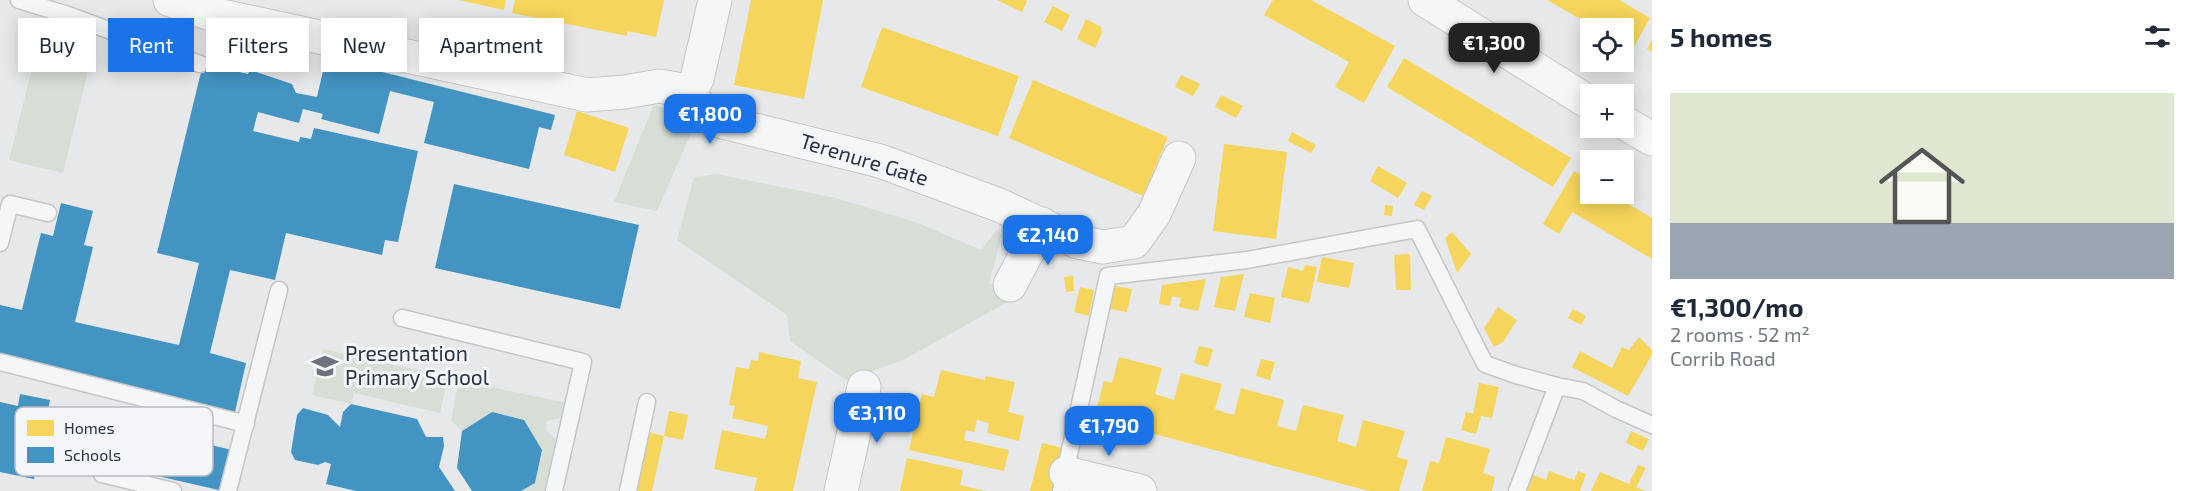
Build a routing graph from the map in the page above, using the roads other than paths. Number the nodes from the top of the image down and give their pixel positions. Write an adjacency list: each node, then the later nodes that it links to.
1 (19, 0): 5 (lane)
2 (170, 0): 6 (street, Terenure Gate)
3 (715, 0): 6 (street)
4 (1425, 0): 7 (street)
5 (200, 64)
6 (687, 97): 12 (street, Terenure Gate)
7 (1580, 97)
8 (1634, 128): 9 (street)
9 (1652, 139)
10 (1179, 158): 12 (street, Terenure Gate)
11 (48, 213): 13 (lane)
12 (1042, 225): 14 (street)
13 (0, 243)
14 (1010, 285)
15 (279, 290): 23 (lane)
16 (402, 318): 29 (lane)
17 (0, 362): 21 (lane)
18 (1557, 386): 24 (lane); 26 (lane); 33 (lane)
19 (864, 387): 31 (street)
20 (647, 402): 30 (lane)
21 (179, 407)
22 (213, 416): 23 (lane)
23 (246, 424): 28 (lane)
24 (1652, 425)
25 (110, 476): 27 (lane)
26 (1063, 482): 32 (street)
27 (173, 491)
28 (228, 491)
29 (554, 491)
30 (628, 491)
31 (841, 491)
32 (1140, 491)
33 (1516, 491)

